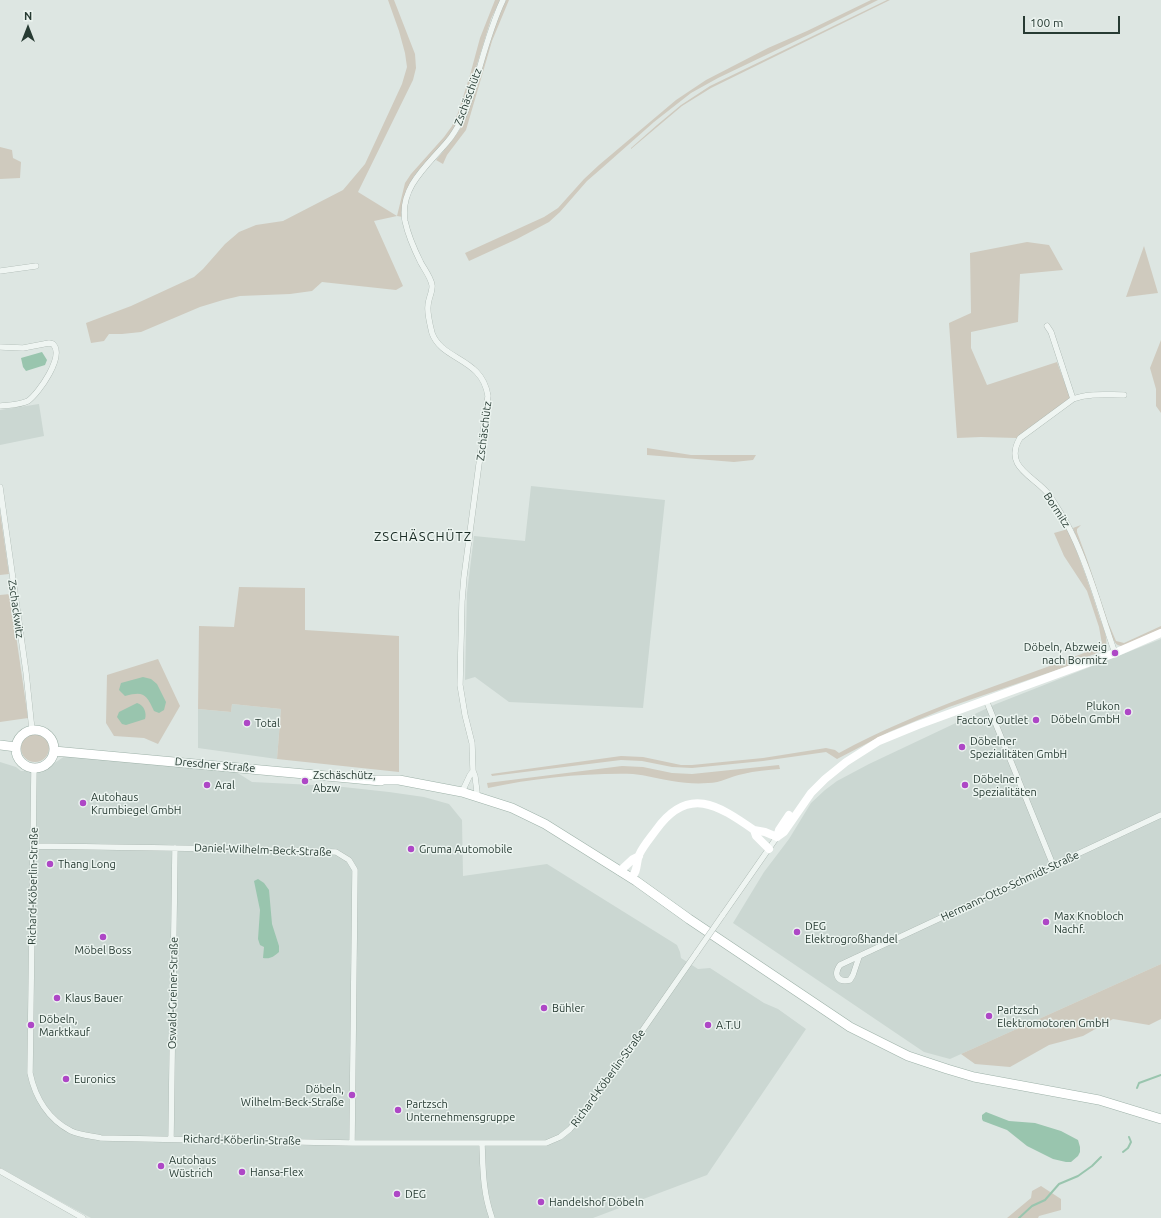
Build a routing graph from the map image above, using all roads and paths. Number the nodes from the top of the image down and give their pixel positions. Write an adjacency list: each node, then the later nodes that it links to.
1 (503, 0): 18 (street, Zschäschütz)
2 (36, 266): 3 (street)
3 (0, 271)
4 (1047, 326): 7 (street)
5 (0, 347): 8 (street)
6 (1124, 395): 7 (street, Bormitz)
7 (1073, 400): 11 (street, Bormitz)
8 (0, 406)
9 (0, 487): 13 (street, Zschackwitz)
10 (1161, 633): 11 (street)
11 (1115, 653): 12 (street)
12 (986, 700): 23 (street); 28 (street)
13 (32, 730): 15 (main road); 16 (main road)
14 (0, 745): 15 (main road)
15 (16, 747): 17 (main road)
16 (54, 750): 17 (main road); 19 (main road, Dresdner Straße)
17 (34, 768): 24 (street, Richard-Köberlin-Straße)
18 (473, 771): 19 (street, Zschäschütz); 20 (street, Zschäschütz)
19 (462, 792): 20 (main road, Dresdner Straße)
20 (475, 795): 29 (main road, Dresdner Straße)
21 (1161, 815): 28 (street, Hermann-Otto-Schmidt-Straße)
22 (754, 830): 23 (street); 26 (street); 27 (street)
23 (777, 837): 26 (street, Richard-Köberlin-Straße)
24 (34, 846): 25 (street, Daniel-Wilhelm-Beck-Straße); 33 (street, Richard-Köberlin-Straße)
25 (175, 848): 33 (street, Oswald-Greiner-Straße); 34 (street, Daniel-Wilhelm-Beck-Straße)
26 (769, 849): 35 (street, Richard-Köberlin-Straße, bridge)
27 (639, 856): 29 (street); 30 (street)
28 (1053, 865): 31 (street, Hermann-Otto-Schmidt-Straße)
29 (620, 871): 30 (main road, Dresdner Straße)
30 (632, 878): 32 (main road, Dresdner Straße)
31 (859, 957): 31 (street, Hermann-Otto-Schmidt-Straße)
32 (1161, 1119)
33 (171, 1138): 34 (street, Richard-Köberlin-Straße)
34 (352, 1142): 35 (street, Richard-Köberlin-Straße)
35 (482, 1144): 38 (street)
36 (0, 1171): 37 (street)
37 (83, 1218)
38 (492, 1218)

